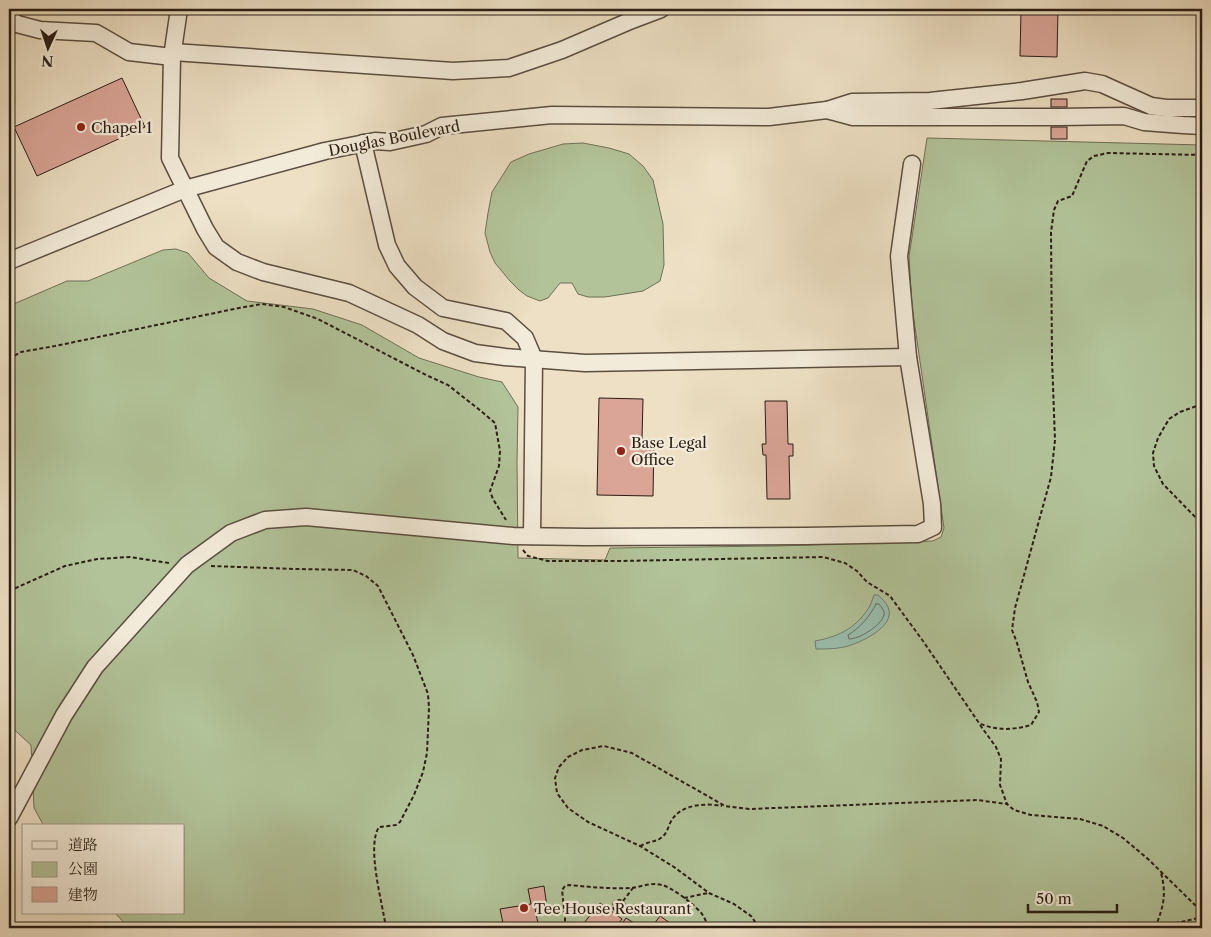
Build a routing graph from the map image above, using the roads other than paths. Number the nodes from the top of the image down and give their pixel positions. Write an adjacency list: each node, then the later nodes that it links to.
1 (179, 9): 5 (street)
2 (662, 9): 3 (street)
3 (632, 14): 5 (street)
4 (9, 18): 5 (street)
5 (173, 54): 10 (street)
6 (827, 110): 7 (street); 7 (street); 8 (street, Douglas Boulevard)
7 (1194, 115)
8 (363, 143): 10 (street, Douglas Boulevard); 13 (street)
9 (912, 164): 12 (street)
10 (185, 189): 11 (street, Douglas Boulevard); 13 (street)
11 (9, 261)
12 (908, 357): 13 (street); 14 (street)
13 (534, 359): 14 (street)
14 (532, 536): 15 (street)
15 (9, 818)

